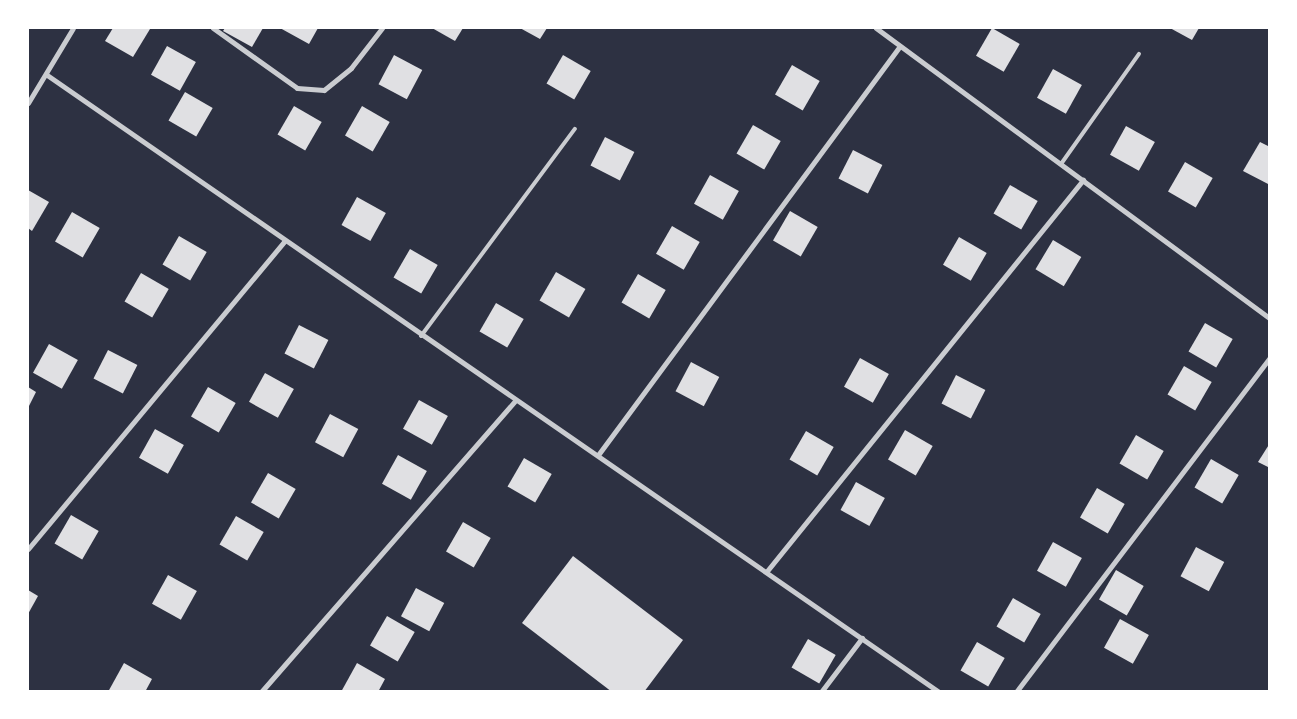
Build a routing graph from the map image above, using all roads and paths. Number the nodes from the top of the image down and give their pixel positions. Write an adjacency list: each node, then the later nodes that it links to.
1 (74, 28): 7 (street)
2 (212, 28): 3 (street)
3 (382, 28)
4 (876, 28): 5 (street)
5 (900, 46): 10 (street); 17 (street)
6 (1139, 54): 10 (lane)
7 (47, 75): 8 (street); 12 (street)
8 (28, 104)
9 (575, 129): 14 (lane)
10 (1061, 164): 11 (street)
11 (1082, 180): 13 (street); 19 (street)
12 (285, 241): 14 (street); 18 (street)
13 (1270, 318)
14 (421, 336): 16 (street)
15 (1270, 357): 24 (street)
16 (515, 401): 17 (street); 21 (street)
17 (598, 455): 19 (street)
18 (28, 550)
19 (768, 571): 20 (street)
20 (862, 638): 22 (street); 23 (street)
21 (261, 692)
22 (821, 692)
23 (939, 692)
24 (1016, 692)

